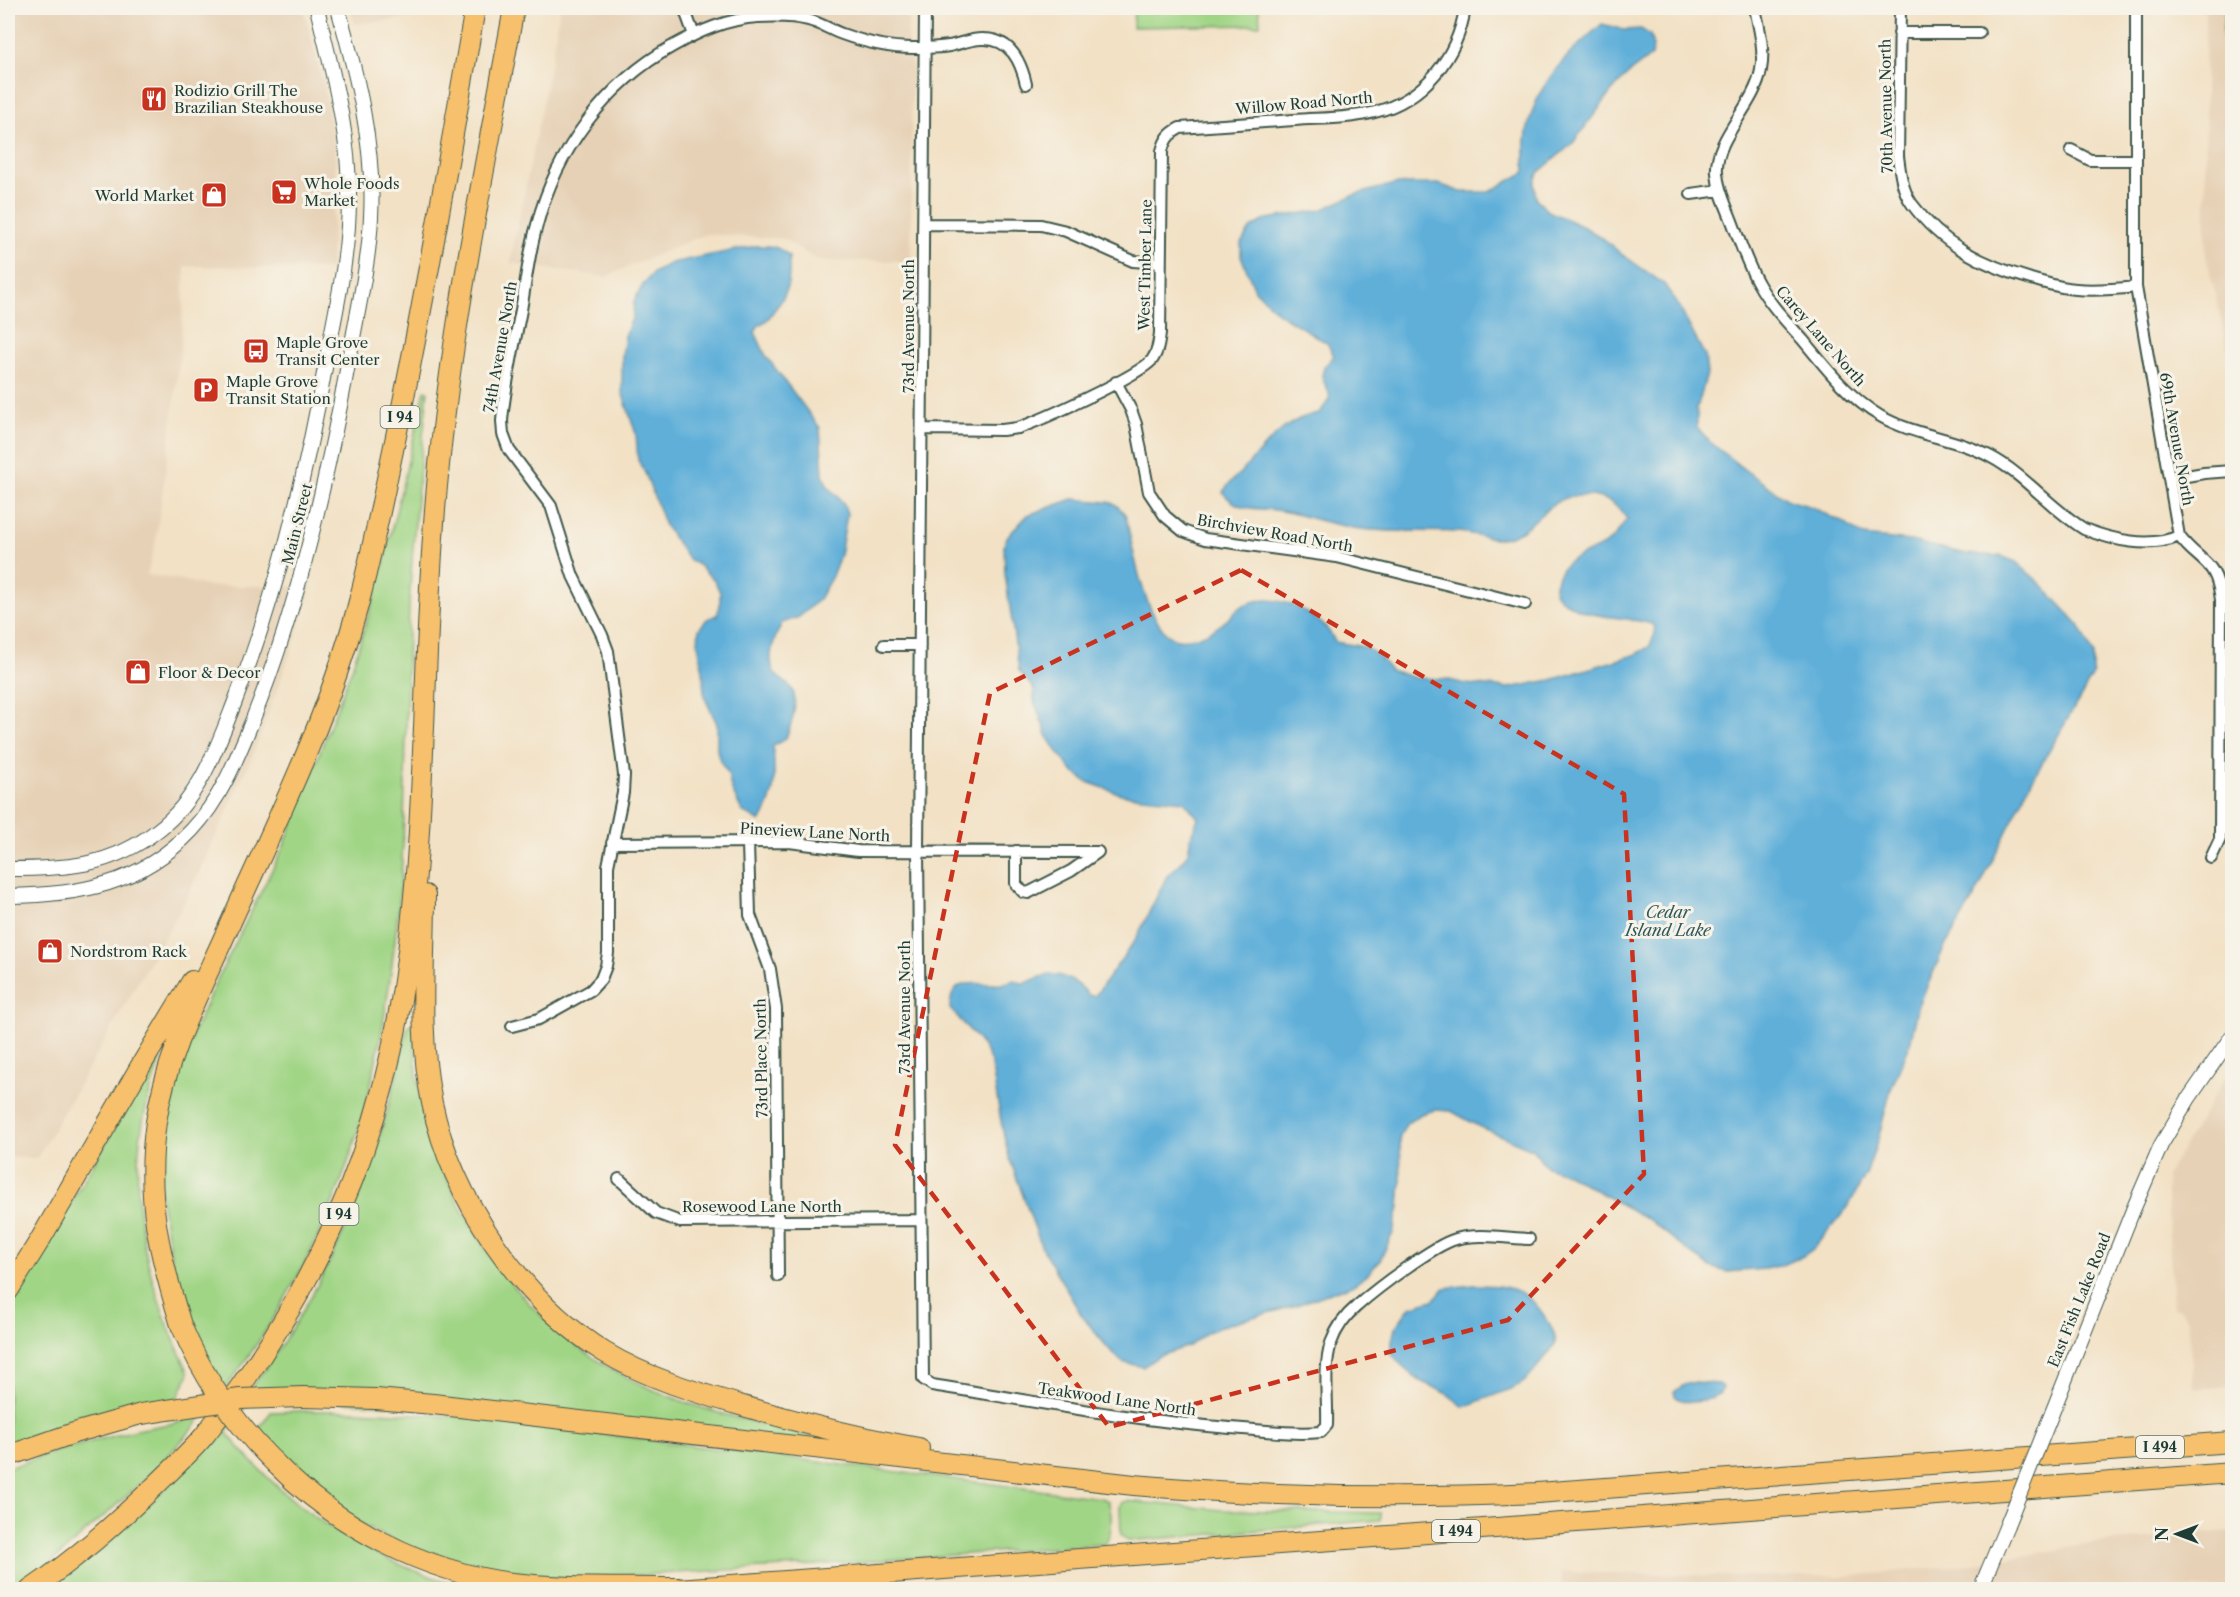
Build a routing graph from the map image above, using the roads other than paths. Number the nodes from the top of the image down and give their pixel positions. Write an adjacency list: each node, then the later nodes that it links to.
1 (317, 8): 41 (street, Main Street)
2 (338, 8): 42 (street, Main Street)
3 (475, 8): 35 (highway, I 94)
4 (514, 8): 34 (highway, I 94)
5 (684, 8): 13 (street)
6 (925, 8): 14 (street, 73rd Avenue North)
7 (1465, 8): 16 (street, Willow Road North)
8 (1755, 8): 19 (street, Carey Lane North)
9 (1900, 8): 11 (street, 70th Avenue North)
10 (2136, 8): 18 (street, 69th Avenue North)
11 (1899, 33): 12 (street); 23 (street, 70th Avenue North)
12 (1979, 33)
13 (694, 34): 14 (street, 74th Avenue North); 36 (street, 74th Avenue North)
14 (924, 48): 15 (street, 74th Avenue North); 21 (street, 73rd Avenue North)
15 (1026, 84)
16 (1165, 139): 22 (street, West Timber Lane)
17 (2071, 150): 18 (street)
18 (2135, 160): 23 (street, 69th Avenue North)
19 (1720, 190): 20 (street); 28 (street, Carey Lane North)
20 (1691, 194)
21 (924, 224): 22 (street); 25 (street, 73rd Avenue North)
22 (1160, 263): 24 (street, West Timber Lane)
23 (2136, 287): 27 (street, 69th Avenue North)
24 (1116, 382): 25 (street, West Timber Lane); 29 (street, Birchview Road North)
25 (922, 429): 33 (street, 73rd Avenue North)
26 (2232, 471): 27 (street)
27 (2169, 479): 28 (street, 69th Avenue North)
28 (2179, 536): 31 (street)
29 (1525, 604)
30 (2232, 637): 31 (street)
31 (2221, 638): 40 (street)
32 (884, 645): 33 (street)
33 (920, 645): 38 (street, 73rd Avenue North)
34 (424, 732): 55 (highway); 57 (highway, I 94)
35 (280, 814): 50 (highway, I 94); 56 (highway, bridge)
36 (612, 843): 37 (street, Pineview Lane North); 43 (street, 74th Avenue North)
37 (748, 843): 38 (street, Pineview Lane North); 47 (street, 73rd Place North)
38 (918, 850): 39 (street, Pineview Lane North); 46 (street, 73rd Avenue North)
39 (1016, 851): 39 (street, Pineview Lane North)
40 (2211, 858)
41 (8, 869)
42 (8, 896)
43 (512, 1026)
44 (2232, 1036): 58 (street, East Fish Lake Road, bridge)
45 (619, 1179): 47 (street, Rosewood Lane North)
46 (920, 1220): 47 (street, Rosewood Lane North); 51 (street, 73rd Avenue North)
47 (777, 1222): 49 (street, 73rd Place North)
48 (1529, 1239): 51 (street, Teakwood Lane North)
49 (778, 1276)
50 (8, 1291)
51 (921, 1369)
52 (2232, 1442): 55 (highway, I 494)
53 (8, 1456): 55 (highway, bridge)
54 (2232, 1473): 56 (highway, I 494)
55 (1054, 1476)
56 (672, 1589)
57 (30, 1590)
58 (1980, 1590)

